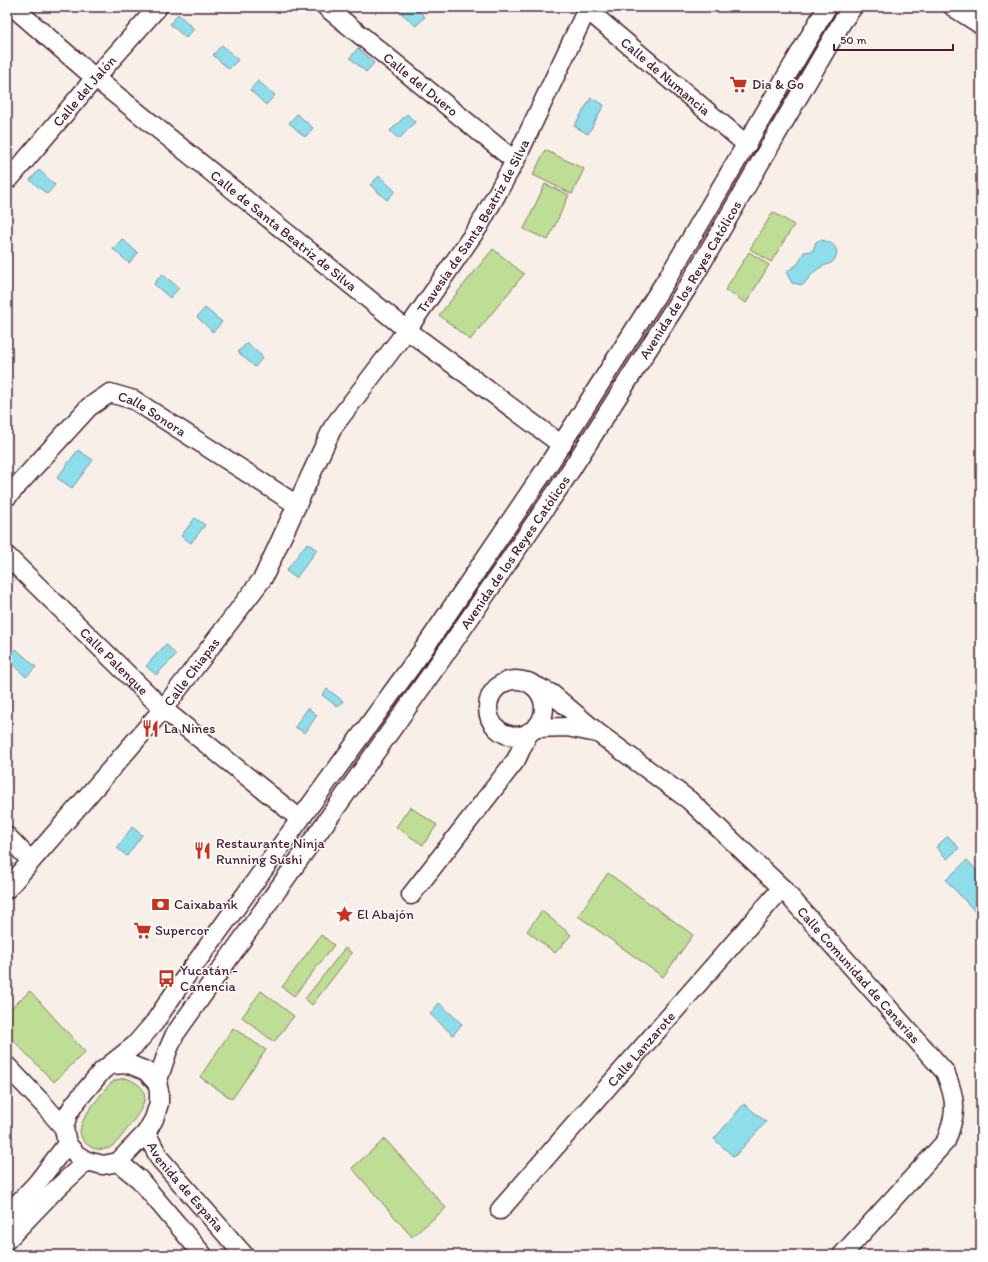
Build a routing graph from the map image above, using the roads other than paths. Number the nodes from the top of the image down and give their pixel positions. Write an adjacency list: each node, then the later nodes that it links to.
1 (13, 7): 9 (street, Calle de Santa Beatriz de Silva)
2 (158, 7): 9 (street, Calle del Jalón)
3 (326, 7): 11 (street, Calle del Duero)
4 (827, 7): 10 (street, Avenida de los Reyes Católicos)
5 (853, 7): 33 (street, Avenida de los Reyes Católicos)
6 (953, 7): 8 (street)
7 (586, 8): 10 (street, Calle de Numancia); 11 (street, Travesía de Santa Beatriz de Silva)
8 (981, 25)
9 (95, 78): 12 (street, Calle del Jalón); 13 (street, Calle de Santa Beatriz de Silva)
10 (747, 145): 15 (street, Avenida de los Reyes Católicos)
11 (515, 161): 13 (street, Travesía de Santa Beatriz de Silva)
12 (10, 178)
13 (407, 330): 14 (street, Travesía de Santa Beatriz de Silva); 15 (street, Calle de Santa Beatriz de Silva)
14 (333, 427): 17 (street, Calle Chiapas)
15 (562, 445): 25 (street, Avenida de los Reyes Católicos)
16 (7, 497): 17 (street, Calle Sonora)
17 (297, 505): 20 (street, Calle Chiapas)
18 (7, 556): 20 (street, Calle Palenque)
19 (528, 682): 21 (street); 22 (street, Calle Comunidad de Canarias); 23 (street)
20 (163, 709): 25 (street, Calle Palenque); 27 (street, Calle Chiapas)
21 (532, 730): 22 (street, Calle Comunidad de Canarias); 23 (street); 24 (street)
22 (598, 733): 29 (street, Calle Comunidad de Canarias)
23 (507, 734): 24 (street)
24 (516, 760): 30 (street)
25 (300, 820): 31 (street, Avenida de los Reyes Católicos)
26 (7, 836): 27 (street)
27 (32, 861): 28 (street, Calle Chiapas)
28 (7, 888)
29 (782, 888): 38 (street, Calle Lanzarote); 43 (street, Calle Comunidad de Canarias)
30 (411, 895)
31 (111, 1065): 33 (street); 35 (street)
32 (7, 1066): 35 (street)
33 (156, 1083): 34 (street)
34 (146, 1133): 37 (street); 42 (street, Avenida de España)
35 (66, 1136): 36 (street); 39 (street)
36 (87, 1161): 37 (street); 40 (street)
37 (118, 1162): 41 (street)
38 (500, 1210)
39 (7, 1216)
40 (7, 1240)
41 (203, 1255)
42 (244, 1255)
43 (842, 1255)

